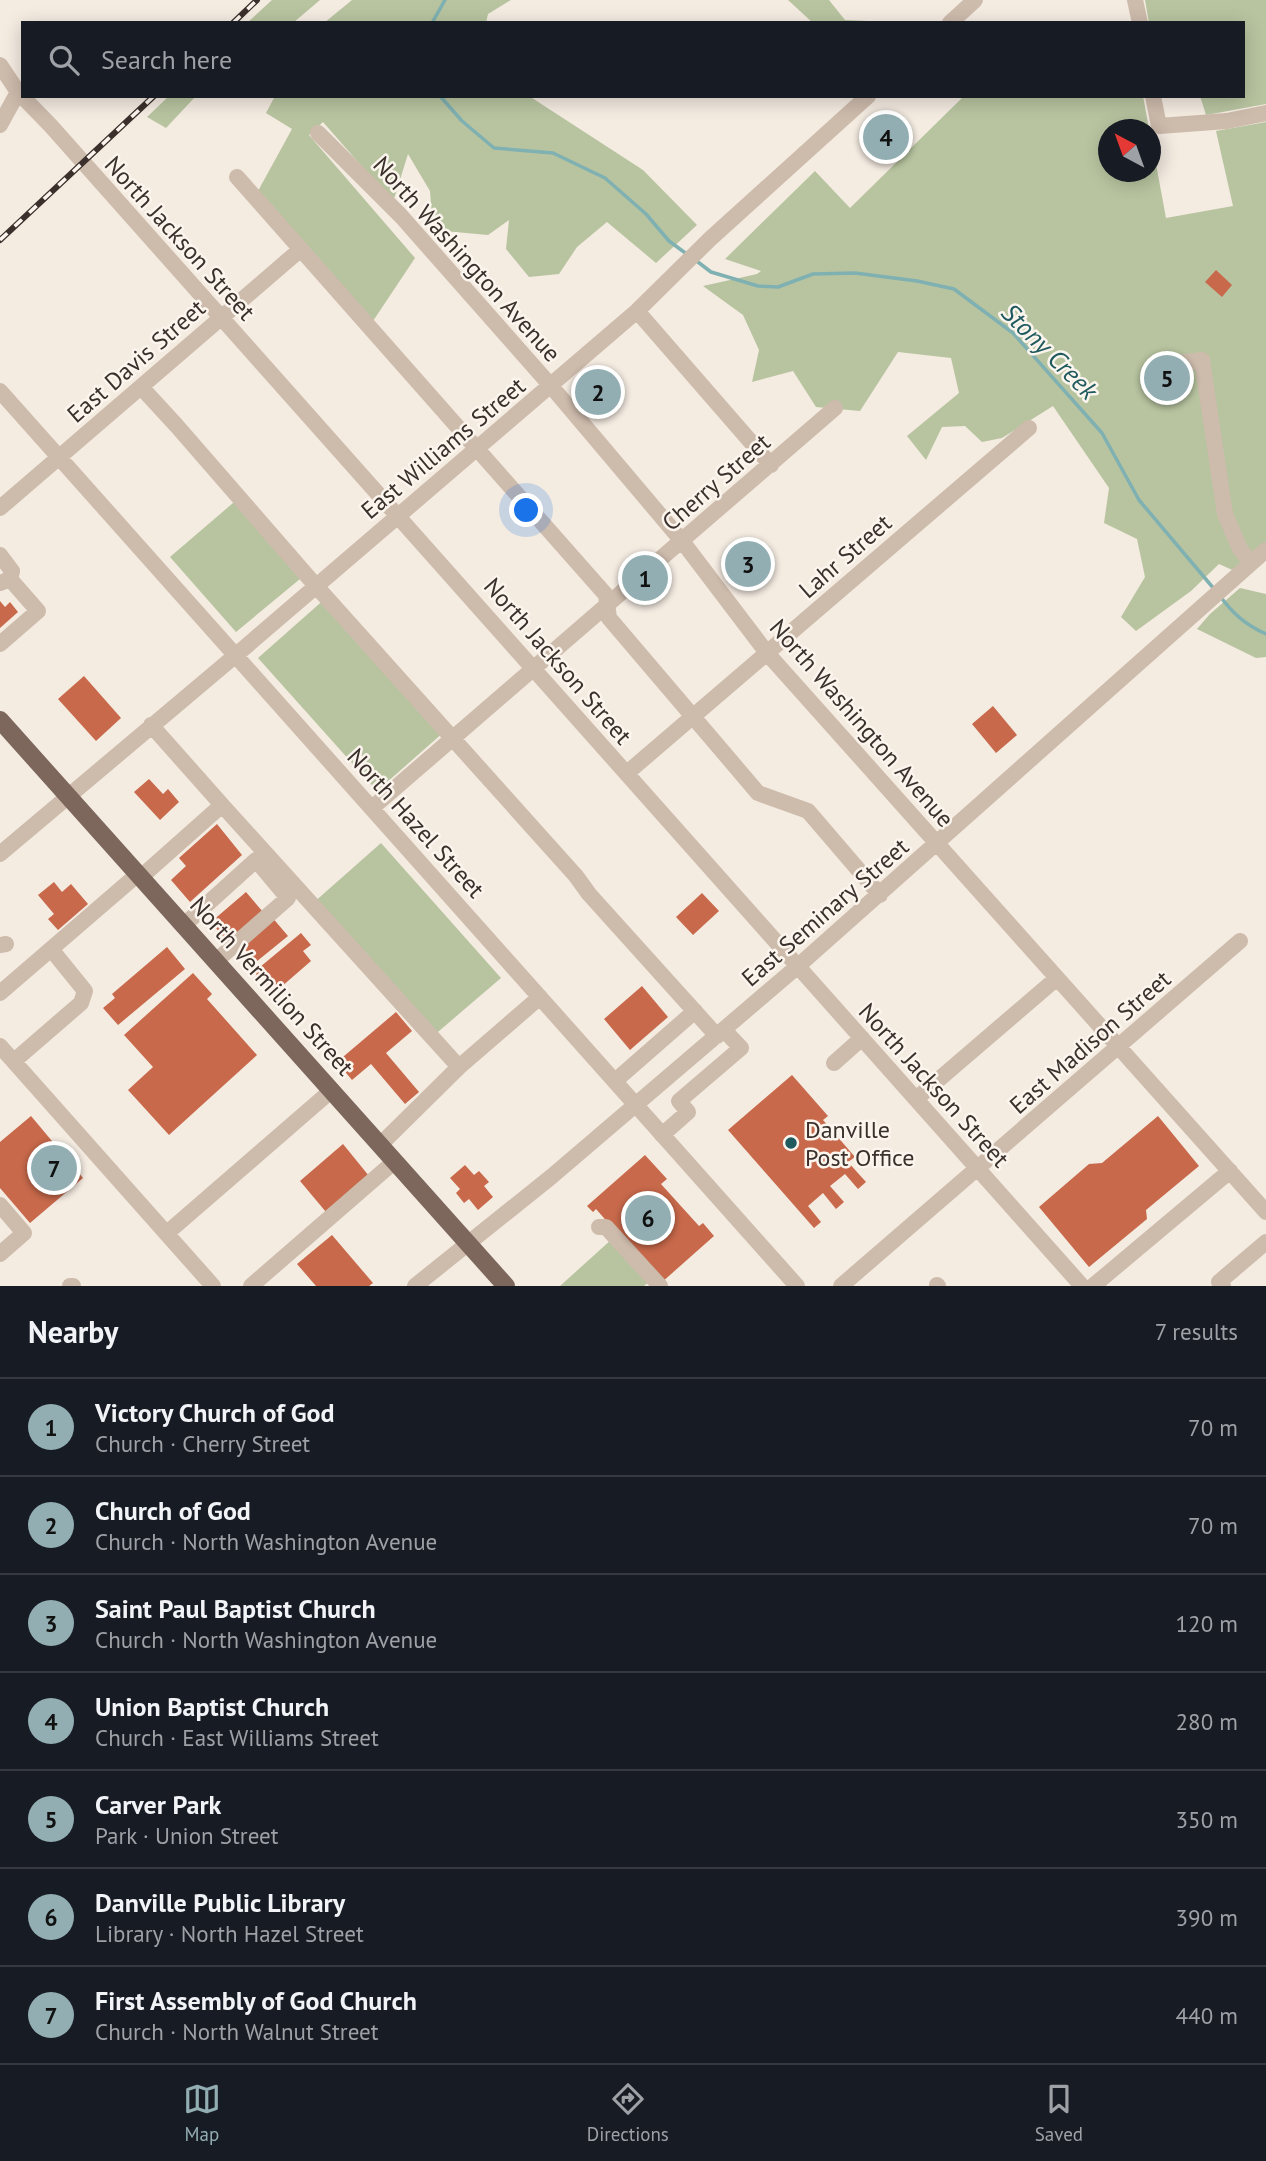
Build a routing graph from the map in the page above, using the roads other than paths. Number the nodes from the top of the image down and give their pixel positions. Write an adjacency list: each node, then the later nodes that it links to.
1 (975, 0): 3 (street)
2 (1135, 0): 4 (street)
3 (952, 21)
4 (1140, 21)
5 (0, 65): 6 (street, North Jackson Street)
6 (18, 92): 7 (street, North Jackson Street); 12 (street)
7 (21, 95)
8 (24, 98): 17 (street, North Jackson Street)
9 (866, 98): 16 (street, East Williams Street)
10 (1153, 98): 11 (street)
11 (1266, 113)
12 (0, 125)
13 (318, 133): 19 (street, North Washington Avenue)
14 (237, 177): 15 (street)
15 (300, 249): 17 (street, East Davis Street); 24 (street)
16 (637, 311): 19 (street, East Williams Street); 26 (street)
17 (220, 318): 20 (street, East Davis Street); 28 (street, North Jackson Street)
18 (1164, 365): 32 (street)
19 (551, 386): 24 (street, East Williams Street); 29 (street, North Washington Avenue)
20 (141, 387): 25 (street, East Davis Street); 34 (street)
21 (0, 391): 25 (street, North Hazel Street)
22 (835, 408): 26 (street, Cherry Street)
23 (1029, 428): 37 (street, Lahr Street)
24 (476, 449): 28 (street, East Williams Street); 35 (street)
25 (60, 457): 27 (street, East Davis Street); 38 (street, North Hazel Street)
26 (771, 466): 29 (street, Cherry Street)
27 (0, 508)
28 (398, 516): 34 (street, East Williams Street); 39 (street, North Jackson Street)
29 (682, 541): 35 (street, Cherry Street); 37 (street, North Washington Avenue)
30 (1266, 550): 32 (street, East Seminary Street)
31 (0, 555): 33 (street)
32 (1245, 568): 48 (street, East Seminary Street)
33 (5, 581): 36 (street)
34 (316, 586): 38 (street, East Williams Street); 43 (street)
35 (608, 607): 39 (street, Cherry Street); 40 (street)
36 (0, 644)
37 (767, 653): 40 (street, Lahr Street); 48 (street, North Washington Avenue)
38 (236, 655): 42 (street, East Williams Street); 47 (street, North Hazel Street)
39 (534, 670): 43 (street, Cherry Street); 44 (street, North Jackson Street)
40 (692, 717): 44 (street, Lahr Street); 51 (street)
41 (0, 720): 45 (main road, North Vermilion Street)
42 (152, 725): 45 (street, East Williams Street); 46 (street)
43 (453, 740): 47 (street, Cherry Street); 60 (street)
44 (627, 773): 56 (street, North Jackson Street)
45 (68, 795): 49 (street, East Williams Street); 50 (main road, North Vermilion Street)
46 (222, 805): 50 (street); 67 (street)
47 (372, 808): 59 (street, North Hazel Street)
48 (937, 843): 51 (street, East Seminary Street); 57 (street, North Washington Avenue)
49 (0, 853)
50 (140, 876): 52 (main road, North Vermilion Street); 54 (street)
51 (880, 895): 56 (street, East Seminary Street)
52 (184, 925): 55 (main road, North Vermilion Street); 55 (street)
53 (1240, 941): 64 (street, East Madison Street)
54 (51, 949): 58 (street); 65 (street)
55 (216, 961): 69 (main road, North Vermilion Street)
56 (799, 966): 61 (street, East Seminary Street); 62 (street, North Jackson Street)
57 (1057, 978): 64 (street, North Washington Avenue); 70 (street)
58 (0, 993)
59 (540, 997): 67 (street); 68 (street, North Hazel Street)
60 (695, 1011): 61 (street); 68 (street)
61 (721, 1033): 71 (street, East Seminary Street); 72 (street)
62 (862, 1038): 66 (street); 70 (street, North Jackson Street)
63 (0, 1046): 65 (street)
64 (1119, 1047): 75 (street, East Madison Street); 76 (street, North Washington Avenue)
65 (14, 1061): 80 (street)
66 (834, 1063)
67 (459, 1067): 73 (street)
68 (615, 1081): 71 (street, North Hazel Street)
69 (332, 1090): 73 (main road, North Vermilion Street); 80 (street)
70 (916, 1099): 75 (street, North Jackson Street)
71 (635, 1105): 72 (street, North Hazel Street); 82 (street, East Seminary Street)
72 (662, 1135): 89 (street, North Hazel Street)
73 (381, 1144): 74 (main road, North Vermilion Street)
74 (395, 1161): 82 (main road, North Vermilion Street); 85 (street)
75 (977, 1168): 90 (street, East Madison Street); 91 (street, North Jackson Street)
76 (1230, 1171): 78 (street, North Washington Avenue); 92 (street)
77 (0, 1205): 83 (street)
78 (1266, 1212)
79 (599, 1227): 88 (street)
80 (167, 1233): 84 (street)
81 (1266, 1242): 93 (street)
82 (468, 1244): 86 (street, East Seminary Street); 87 (main road, North Vermilion Street)
83 (0, 1254)
84 (214, 1286)
85 (251, 1286)
86 (415, 1286)
87 (506, 1286)
88 (660, 1286)
89 (797, 1286)
90 (841, 1286)
91 (1082, 1286)
92 (1093, 1286)
93 (1223, 1286)

